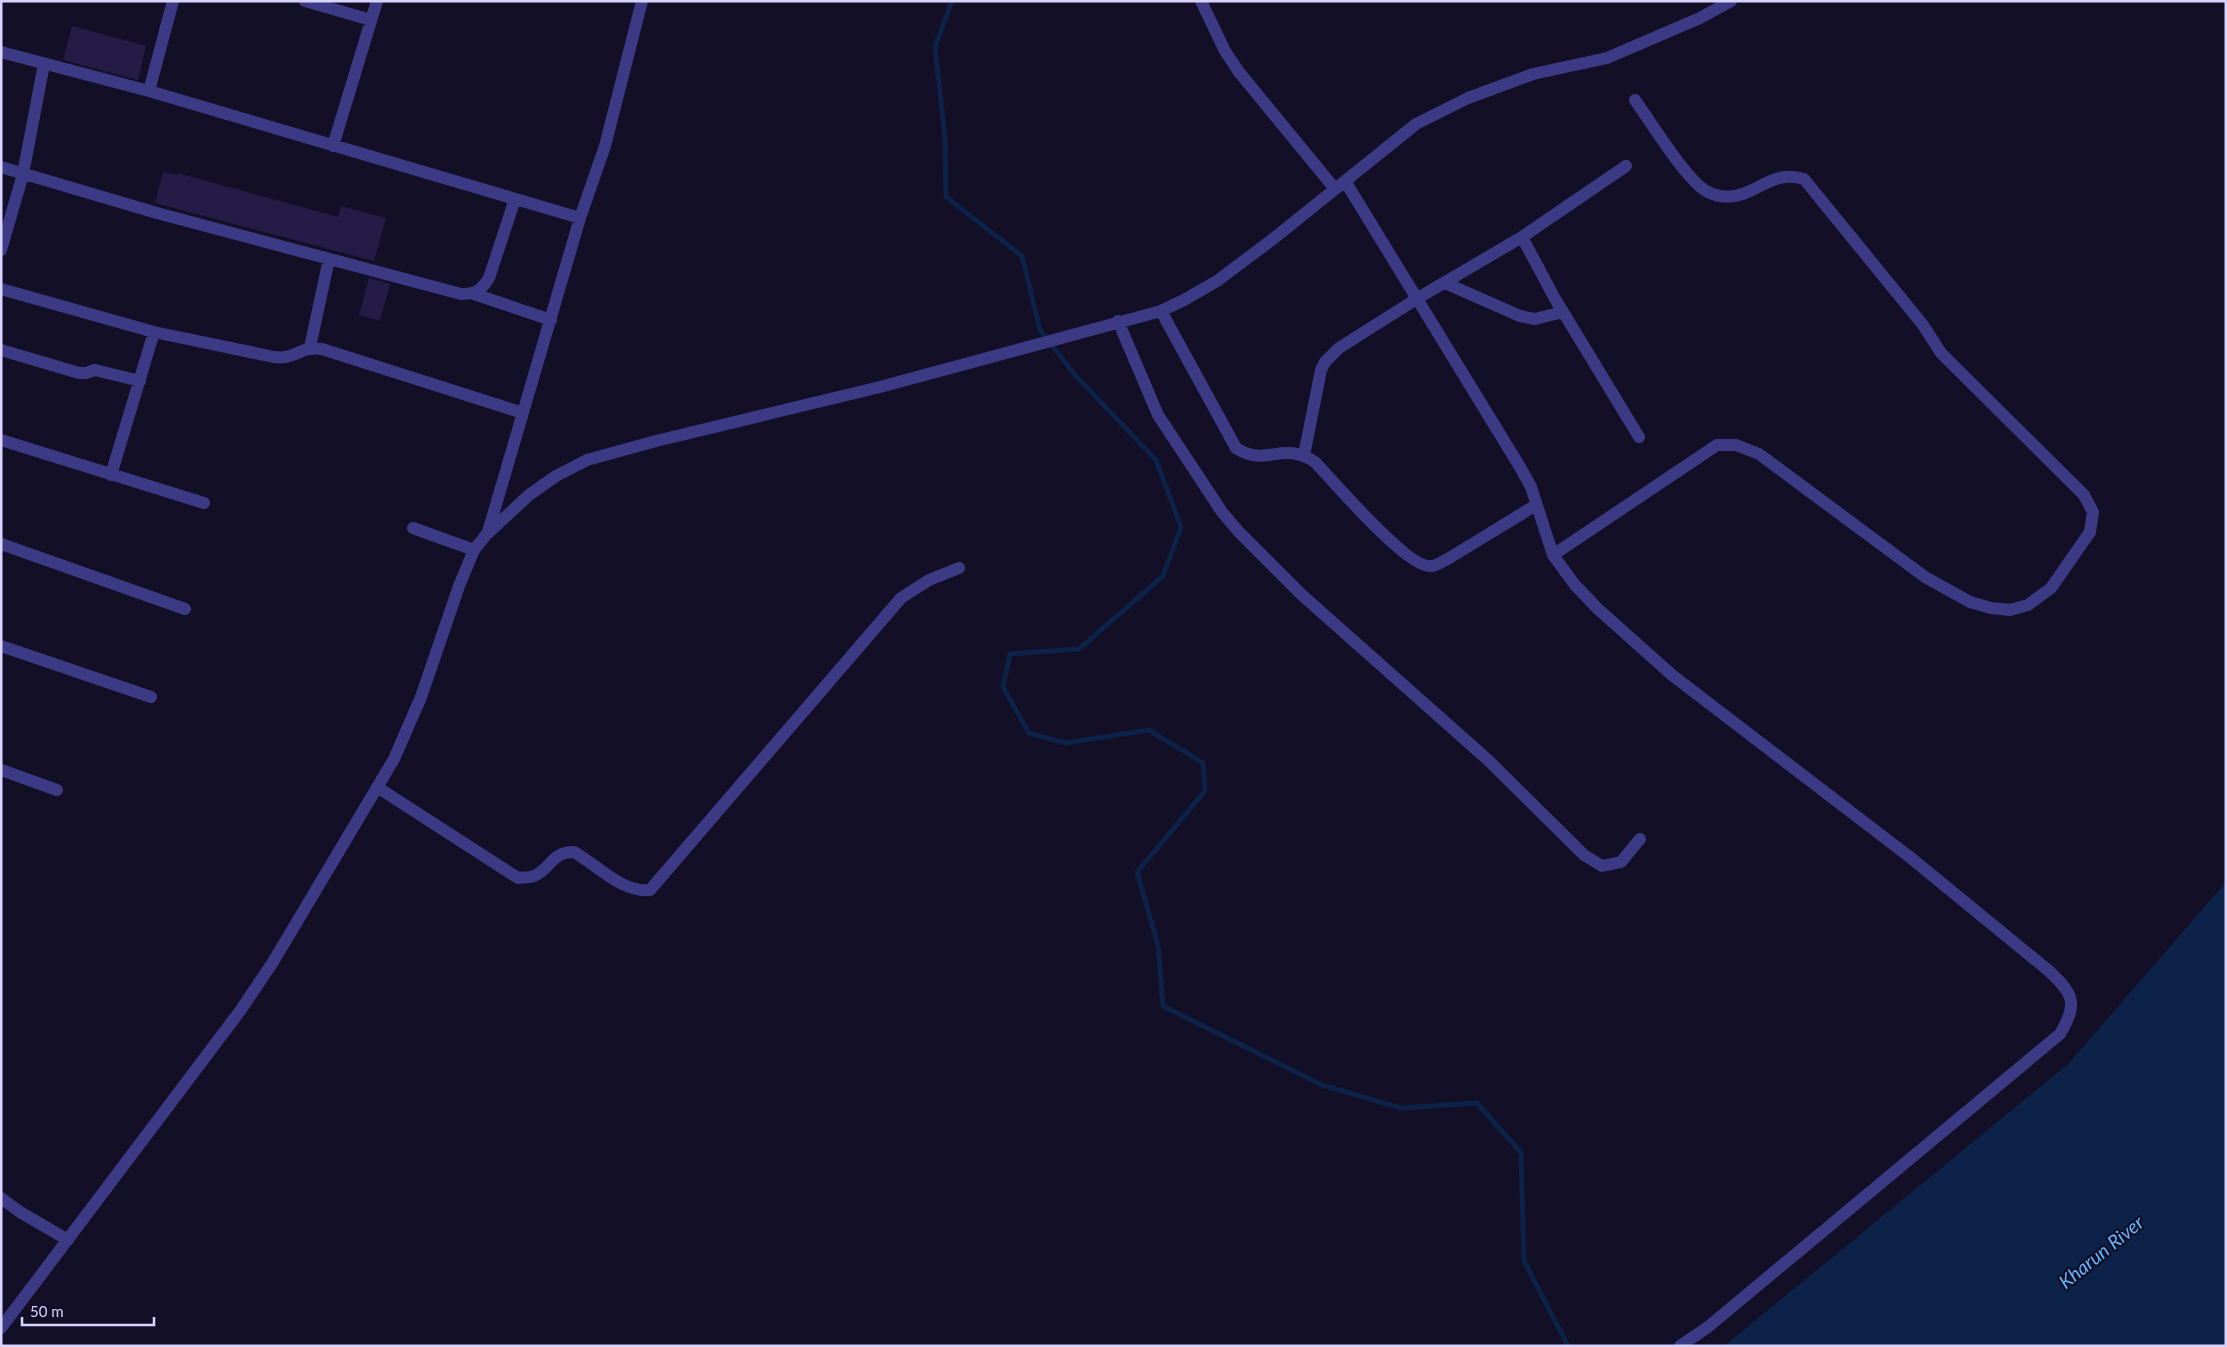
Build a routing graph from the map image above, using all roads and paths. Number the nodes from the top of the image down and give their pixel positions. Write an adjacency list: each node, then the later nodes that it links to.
1 (173, 1): 10 (street)
2 (305, 1): 7 (street)
3 (377, 1): 7 (street)
4 (642, 1): 18 (street)
5 (1201, 1): 16 (street)
6 (1731, 1): 16 (street)
7 (371, 20): 12 (street)
8 (1, 52): 9 (street)
9 (44, 64): 10 (street); 15 (street)
10 (150, 92): 12 (street)
11 (1635, 100): 45 (street)
12 (333, 146): 17 (street)
13 (1626, 166): 19 (street)
14 (1, 167): 15 (street)
15 (23, 174): 20 (street); 21 (street)
16 (1340, 185): 25 (street); 26 (street)
17 (515, 199): 18 (street); 24 (street)
18 (580, 218): 28 (street)
19 (1522, 237): 22 (street); 27 (street)
20 (1, 250)
21 (330, 259): 24 (street); 31 (street)
22 (1445, 283): 25 (street); 27 (street)
23 (1, 289): 30 (street)
24 (474, 294): 28 (street)
25 (1418, 298): 37 (street); 40 (street)
26 (1161, 311): 29 (street); 37 (street)
27 (1562, 312): 35 (street)
28 (550, 320): 34 (street)
29 (1118, 321): 42 (street); 53 (street)
30 (154, 332): 31 (street); 33 (street)
31 (310, 347): 34 (street)
32 (1, 350): 33 (street)
33 (140, 381): 38 (street)
34 (523, 413): 42 (street)
35 (1639, 437)
36 (1, 440): 38 (street)
37 (1304, 455): 40 (street)
38 (111, 475): 39 (street)
39 (204, 503)
40 (1536, 506): 45 (street)
41 (413, 528): 44 (street)
42 (486, 536): 44 (street)
43 (1, 544): 47 (street)
44 (474, 550): 51 (street)
45 (1553, 555): 57 (street)
46 (959, 568): 51 (street)
47 (186, 609)
48 (1, 646): 49 (street)
49 (151, 696)
50 (1, 770): 52 (street)
51 (377, 787): 55 (street)
52 (57, 790)
53 (1640, 840)
54 (1, 1198): 55 (street)
55 (68, 1240): 56 (street)
56 (1, 1328)
57 (1680, 1346)

